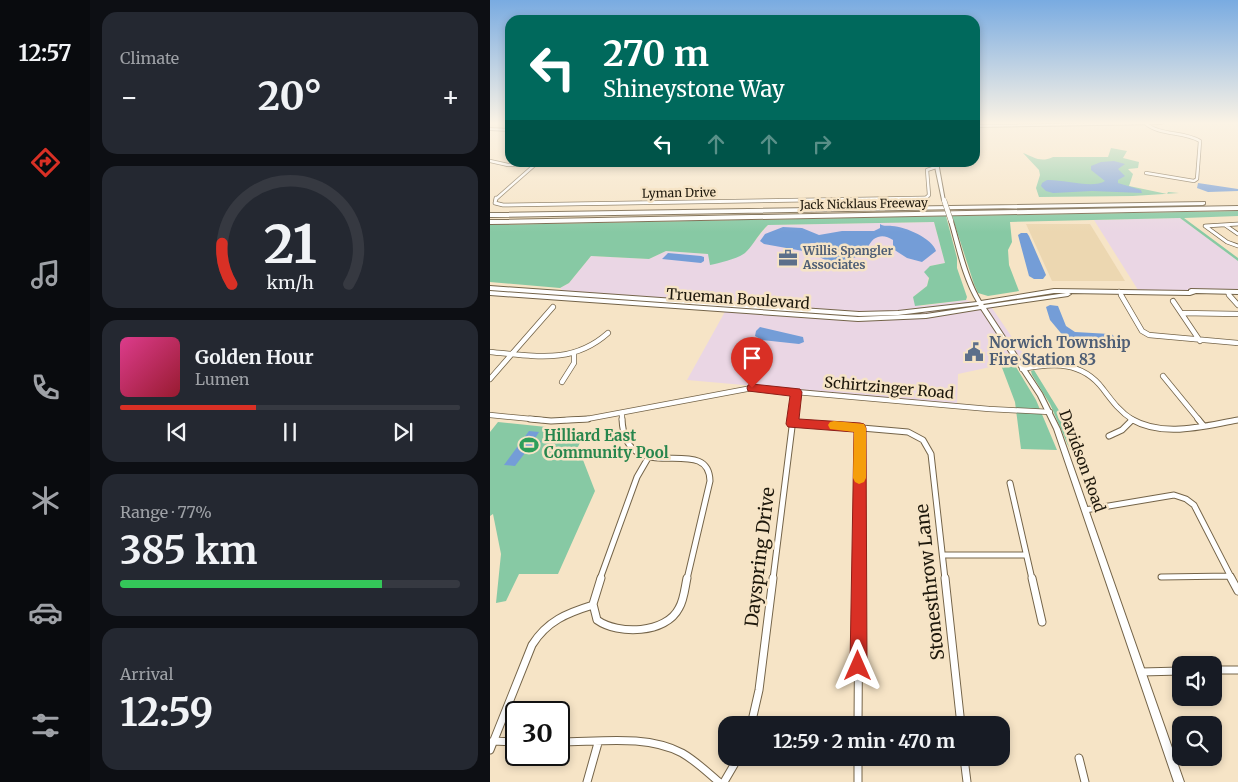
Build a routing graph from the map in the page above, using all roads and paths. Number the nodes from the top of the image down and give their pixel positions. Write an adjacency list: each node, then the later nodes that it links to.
1 (1198, 159): 7 (street)
2 (490, 161): 3 (street)
3 (505, 164)
4 (533, 167): 5 (street, Lyman Drive)
5 (932, 167)
6 (936, 167): 24 (main road, Davidson Road, bridge)
7 (1146, 173)
8 (1238, 202): 10 (highway, Jack Nicklaus Freeway)
9 (1238, 208): 11 (highway, Jack Nicklaus Freeway)
10 (490, 215)
11 (490, 222)
12 (1224, 224): 13 (street); 14 (street); 15 (street)
13 (1238, 224)
14 (1238, 234)
15 (1238, 246)
16 (490, 288): 24 (main road, Trueman Boulevard)
17 (1084, 291): 18 (main road); 24 (main road)
18 (1119, 291): 19 (main road); 29 (street)
19 (1227, 292): 20 (main road); 23 (street)
20 (1238, 292)
21 (490, 293): 24 (main road, Trueman Boulevard)
22 (1174, 301): 26 (street)
23 (1238, 305)
24 (982, 306): 34 (main road, Davidson Road)
25 (553, 307): 32 (street)
26 (1182, 314): 27 (street); 29 (street)
27 (1238, 314)
28 (608, 333): 33 (street)
29 (1200, 340): 30 (street)
30 (1238, 344)
31 (490, 352): 32 (street)
32 (512, 354): 33 (street); 36 (street)
33 (574, 354): 37 (street)
34 (1022, 369): 39 (main road, Davidson Road); 42 (street)
35 (1163, 376): 45 (street)
36 (490, 379)
37 (562, 382)
38 (796, 392): 39 (street, Schirtzinger Road); 40 (street, Schirtzinger Road); 44 (street, Dayspring Drive)
39 (1050, 412): 50 (main road, Davidson Road)
40 (622, 413): 41 (street, Schirtzinger Road); 48 (street)
41 (490, 415)
42 (1132, 420): 45 (street); 47 (street)
43 (1238, 420): 45 (street)
44 (792, 424): 46 (street); 62 (street, Dayspring Drive)
45 (1203, 425)
46 (860, 428): 51 (street, Stonesthrow Lane); 63 (street)
47 (1109, 436)
48 (648, 458): 56 (street); 56 (street)
49 (1010, 483): 52 (street)
50 (1085, 510): 53 (street); 61 (main road, Davidson Road)
51 (943, 555): 52 (street); 64 (street, Stonesthrow Lane)
52 (1026, 555): 57 (street)
53 (1231, 576): 54 (street); 55 (street)
54 (1161, 577)
55 (1238, 591)
56 (593, 604): 65 (street)
57 (1042, 622)
58 (1222, 670): 59 (street)
59 (1238, 670)
60 (1172, 671): 61 (street)
61 (1141, 672): 80 (main road, Davidson Road)
62 (753, 716)
63 (858, 716)
64 (960, 716)
65 (493, 742): 66 (street); 69 (street)
66 (505, 742)
67 (570, 742): 68 (street)
68 (598, 743): 74 (street); 75 (street)
69 (490, 750)
70 (1079, 758): 79 (street)
71 (733, 766): 76 (street)
72 (858, 766): 77 (street)
73 (965, 766): 78 (street)
74 (587, 782)
75 (719, 782)
76 (724, 782)
77 (858, 782)
78 (967, 782)
79 (1084, 782)
80 (1179, 782)

